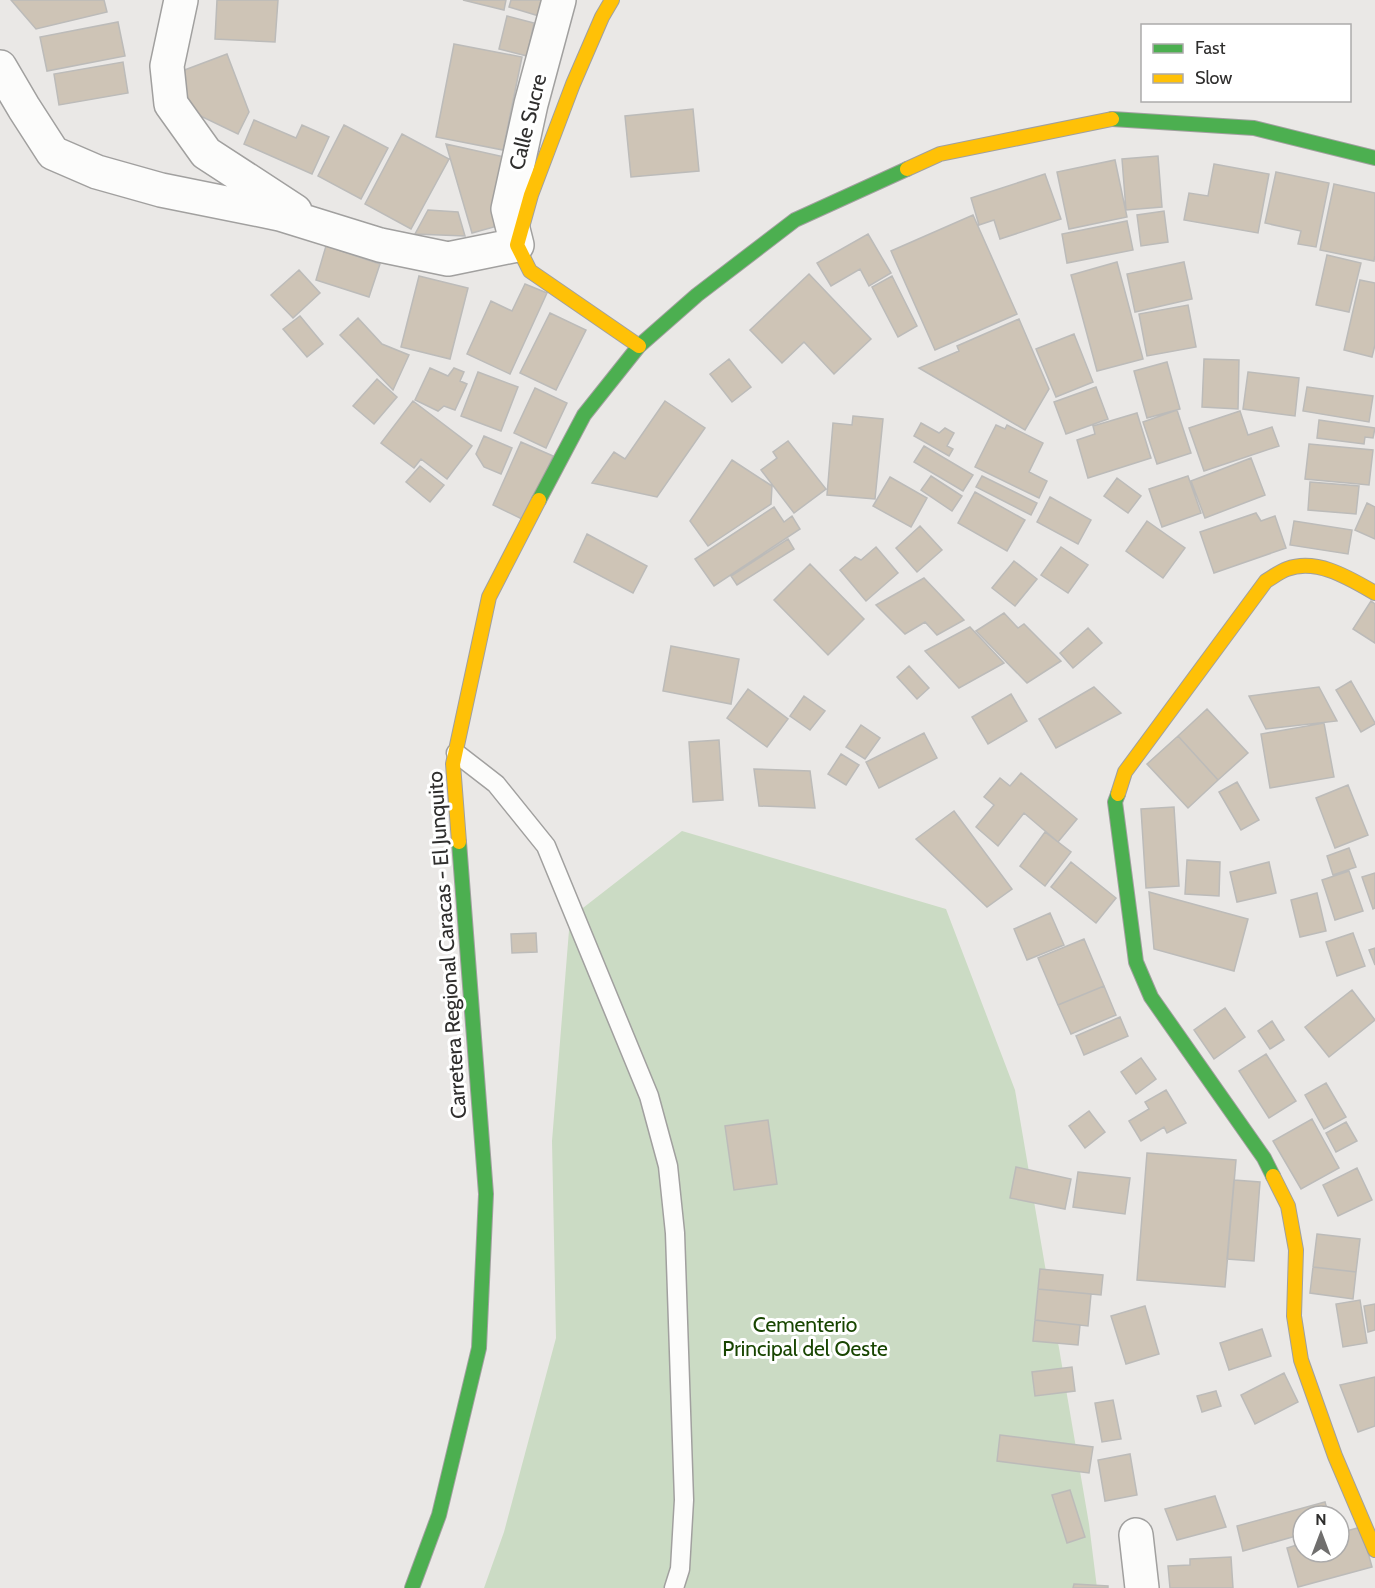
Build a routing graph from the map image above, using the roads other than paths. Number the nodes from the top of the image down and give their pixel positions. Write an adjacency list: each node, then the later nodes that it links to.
1 (181, 0): 6 (street)
2 (559, 0): 7 (street, Calle Sucre)
3 (612, 0): 7 (main road)
4 (0, 67): 6 (street)
5 (1375, 158): 8 (main road, Carretera Regional Caracas - El Junquito)
6 (319, 226): 7 (street)
7 (518, 245): 8 (main road)
8 (639, 346): 10 (main road, Carretera Regional Caracas - El Junquito)
9 (1375, 593): 12 (main road)
10 (456, 753): 13 (main road, Carretera Regional Caracas - El Junquito); 14 (lane)
11 (1136, 1535): 15 (street)
12 (1375, 1550)
13 (412, 1588)
14 (674, 1588)
15 (1142, 1588)

